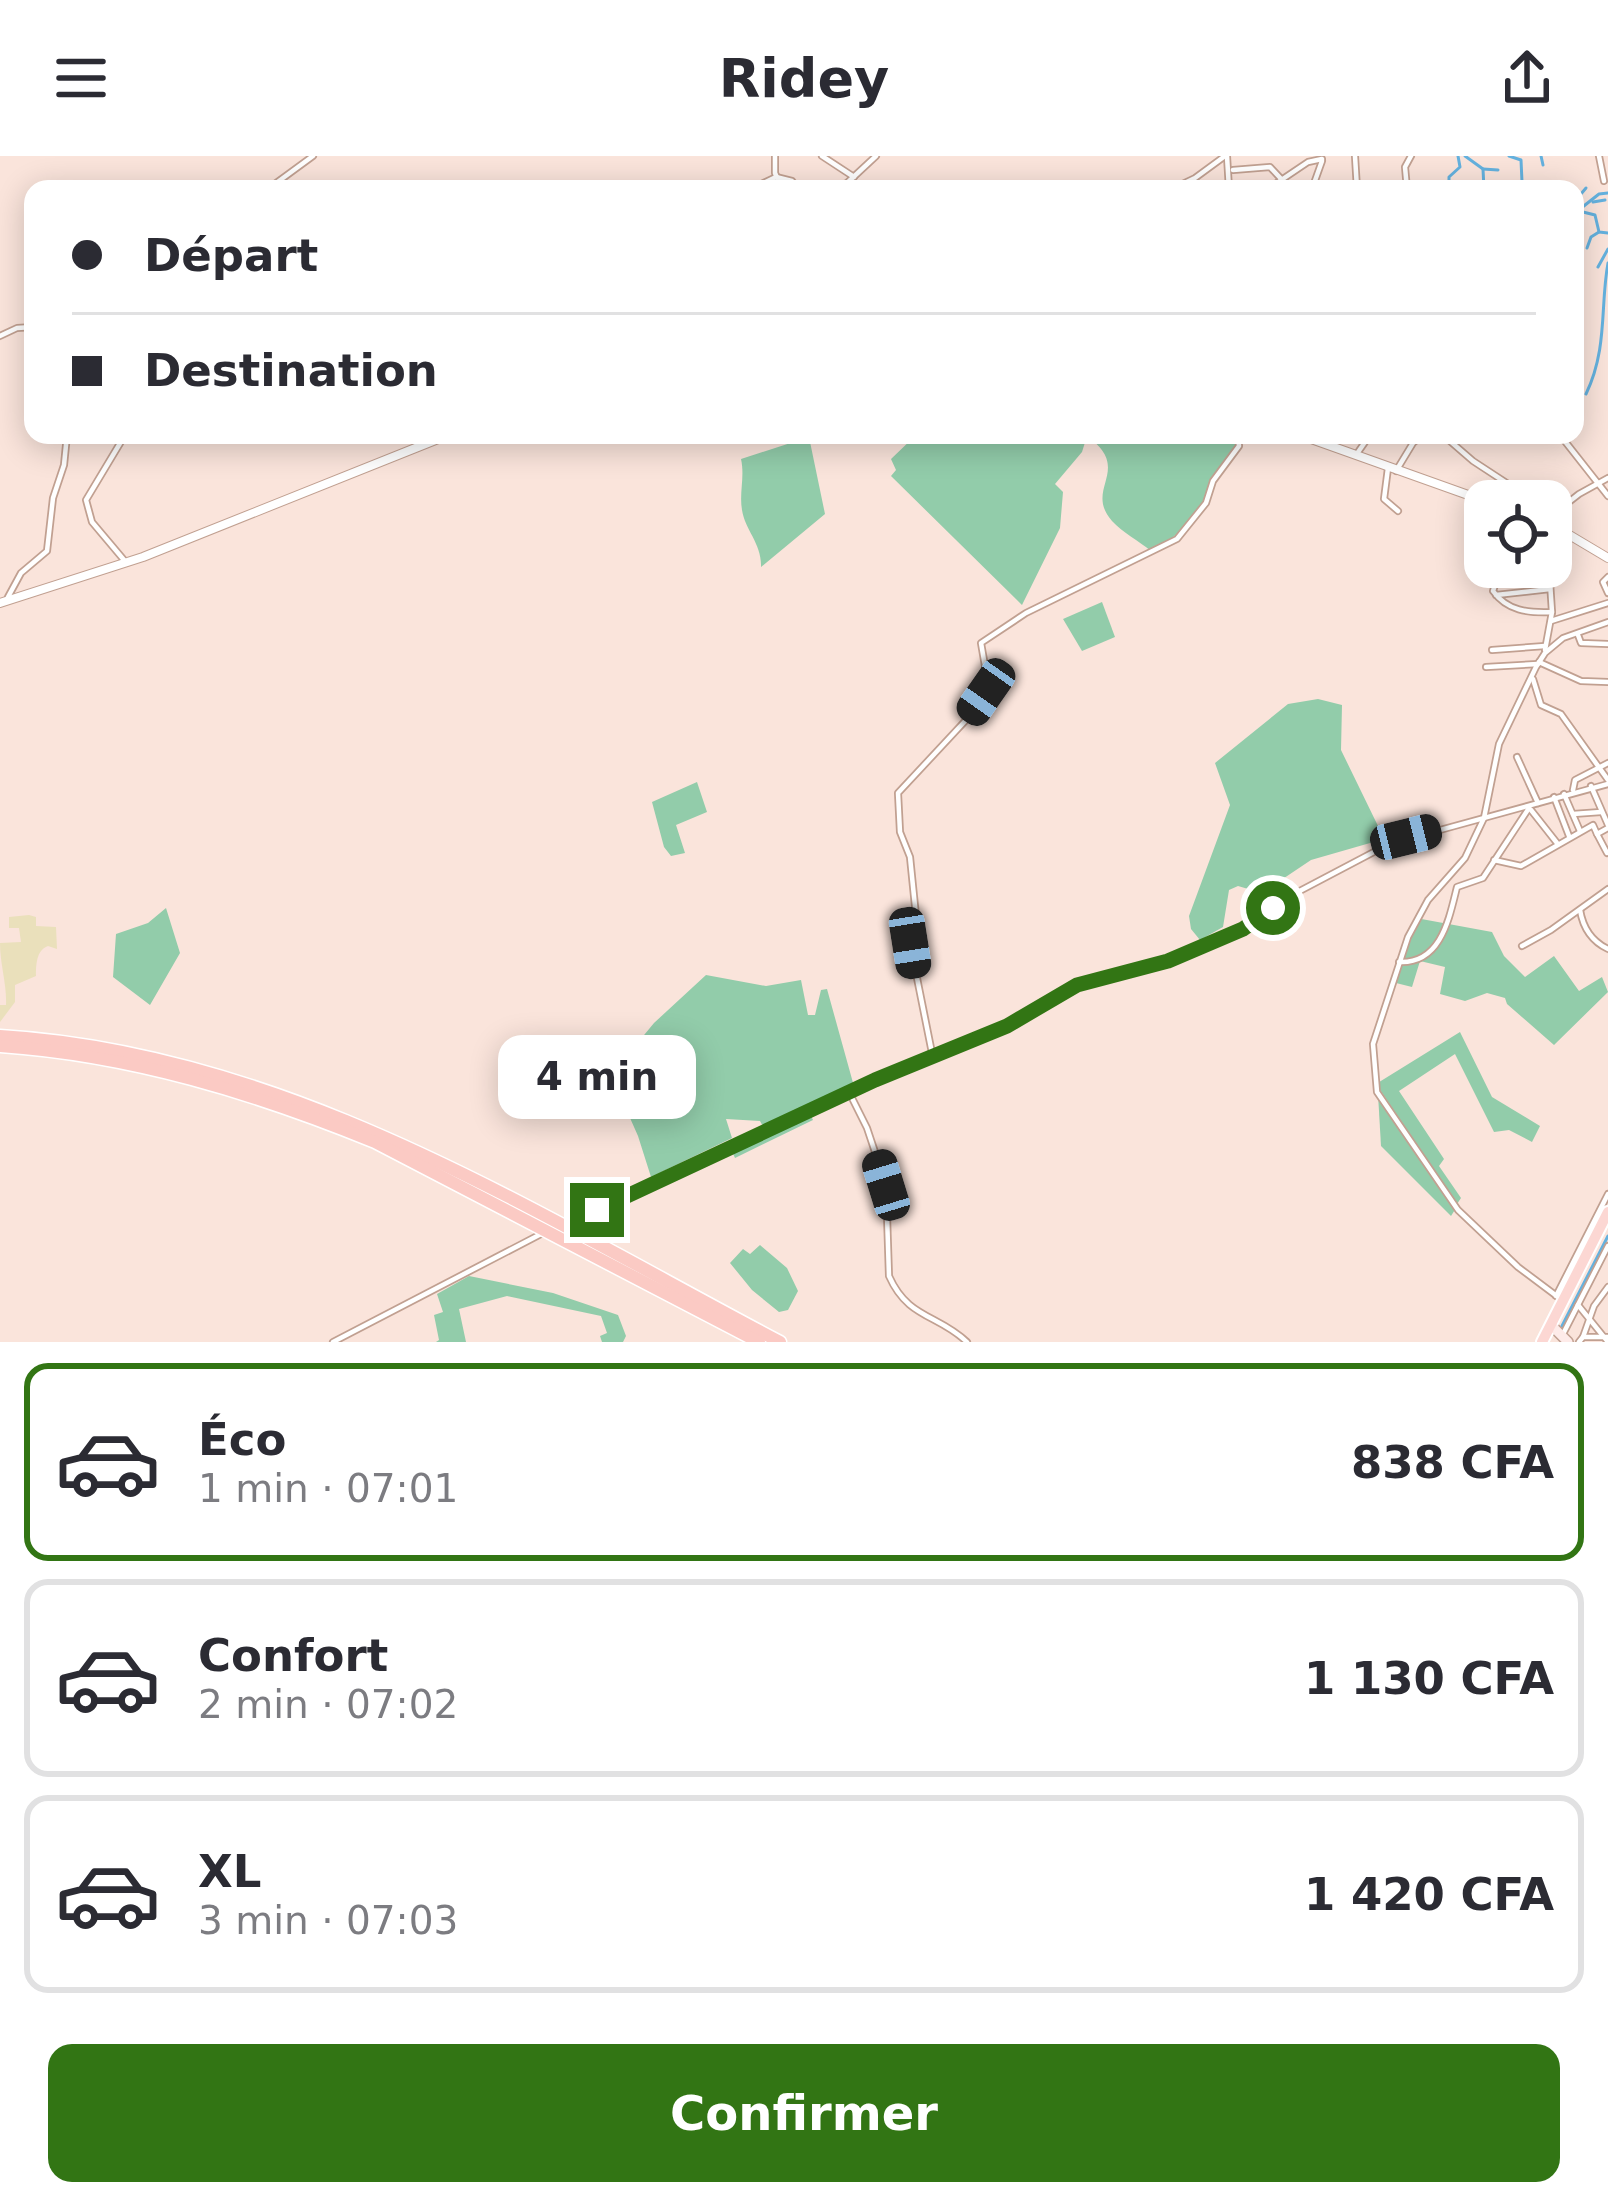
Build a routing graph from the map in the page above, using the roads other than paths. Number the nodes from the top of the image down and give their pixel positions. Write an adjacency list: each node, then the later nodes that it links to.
1 (314, 156): 13 (street)
2 (775, 156): 10 (street)
3 (822, 156): 11 (street)
4 (876, 156): 11 (street)
5 (1226, 156): 18 (street)
6 (1599, 156): 19 (street)
7 (1311, 158): 8 (street); 12 (street)
8 (1322, 158)
9 (1232, 170): 12 (street)
10 (776, 177): 14 (street); 15 (street); 16 (street)
11 (854, 177): 17 (street)
12 (1281, 179)
13 (281, 180)
14 (770, 180)
15 (778, 180)
16 (788, 180)
17 (848, 180)
18 (1191, 180)
19 (1604, 181)
20 (66, 444): 46 (street)
21 (119, 444): 40 (street)
22 (425, 444): 40 (street)
23 (1239, 444): 89 (street)
24 (1325, 444): 29 (street)
25 (1363, 444): 29 (street)
26 (1412, 444): 30 (street)
27 (1567, 444): 33 (street)
28 (1454, 446): 32 (street)
29 (1355, 455): 30 (street)
30 (1392, 470): 34 (street); 37 (street)
31 (1608, 478): 33 (street)
32 (1503, 480)
33 (1598, 484): 35 (street); 36 (street)
34 (1464, 494)
35 (1608, 495)
36 (1572, 503)
37 (1398, 511)
38 (1572, 536): 39 (street)
39 (1608, 558)
40 (126, 562): 46 (street)
41 (1608, 577): 44 (street)
42 (1494, 588): 45 (street)
43 (1550, 589): 45 (street); 48 (street)
44 (1608, 593)
45 (1496, 595): 48 (street)
46 (4, 601)
47 (1608, 603): 49 (street)
48 (1552, 612): 49 (street)
49 (1550, 621): 55 (street)
50 (1608, 622): 51 (street)
51 (1577, 633): 52 (street); 55 (street)
52 (1608, 644)
53 (1520, 648): 54 (street); 55 (street); 57 (street)
54 (1492, 650)
55 (1545, 650): 56 (street)
56 (1538, 663): 57 (street); 59 (street); 60 (street)
57 (1522, 664): 58 (street)
58 (1486, 667)
59 (1533, 679): 63 (street); 73 (street)
60 (1608, 682)
61 (1517, 757): 69 (street)
62 (1608, 763): 63 (street)
63 (1599, 767): 64 (street); 66 (street)
64 (1608, 782): 65 (street)
65 (1591, 786): 66 (street); 71 (street)
66 (1573, 791): 67 (street)
67 (1564, 794): 68 (street); 72 (street)
68 (1555, 797): 69 (street); 78 (street)
69 (1538, 802): 70 (street)
70 (1528, 807): 73 (street); 79 (street); 81 (street)
71 (1601, 812): 72 (street); 74 (street)
72 (1579, 816): 75 (street); 76 (street)
73 (1484, 818): 86 (street); 89 (street)
74 (1607, 824): 75 (street); 77 (street)
75 (1593, 825): 76 (street); 77 (street)
76 (1580, 831): 78 (street)
77 (1597, 833): 80 (street)
78 (1570, 836): 79 (street)
79 (1557, 842): 81 (street)
80 (1607, 854)
81 (1494, 860): 86 (street)
82 (1608, 889): 83 (street)
83 (1580, 910): 84 (street); 85 (street)
84 (1522, 946)
85 (1608, 949)
86 (1399, 962): 98 (street)
87 (0, 1036): 94 (highway)
88 (0, 1046): 94 (highway)
89 (933, 1059): 90 (street)
90 (849, 1092): 94 (street); 107 (street)
91 (1608, 1194): 98 (street)
92 (1608, 1213): 98 (main road)
93 (1608, 1223): 101 (main road)
94 (554, 1228): 104 (street); 105 (highway); 106 (highway)
95 (1608, 1246): 96 (street)
96 (1604, 1263): 99 (street)
97 (1608, 1287): 100 (street)
98 (1560, 1298): 101 (main road)
99 (1578, 1305): 100 (street); 101 (street)
100 (1589, 1319): 102 (street); 103 (street)
101 (1559, 1333): 108 (main road)
102 (1606, 1339): 103 (street)
103 (1581, 1340)
104 (333, 1342)
105 (759, 1342)
106 (781, 1342)
107 (967, 1342)
108 (1545, 1342)

